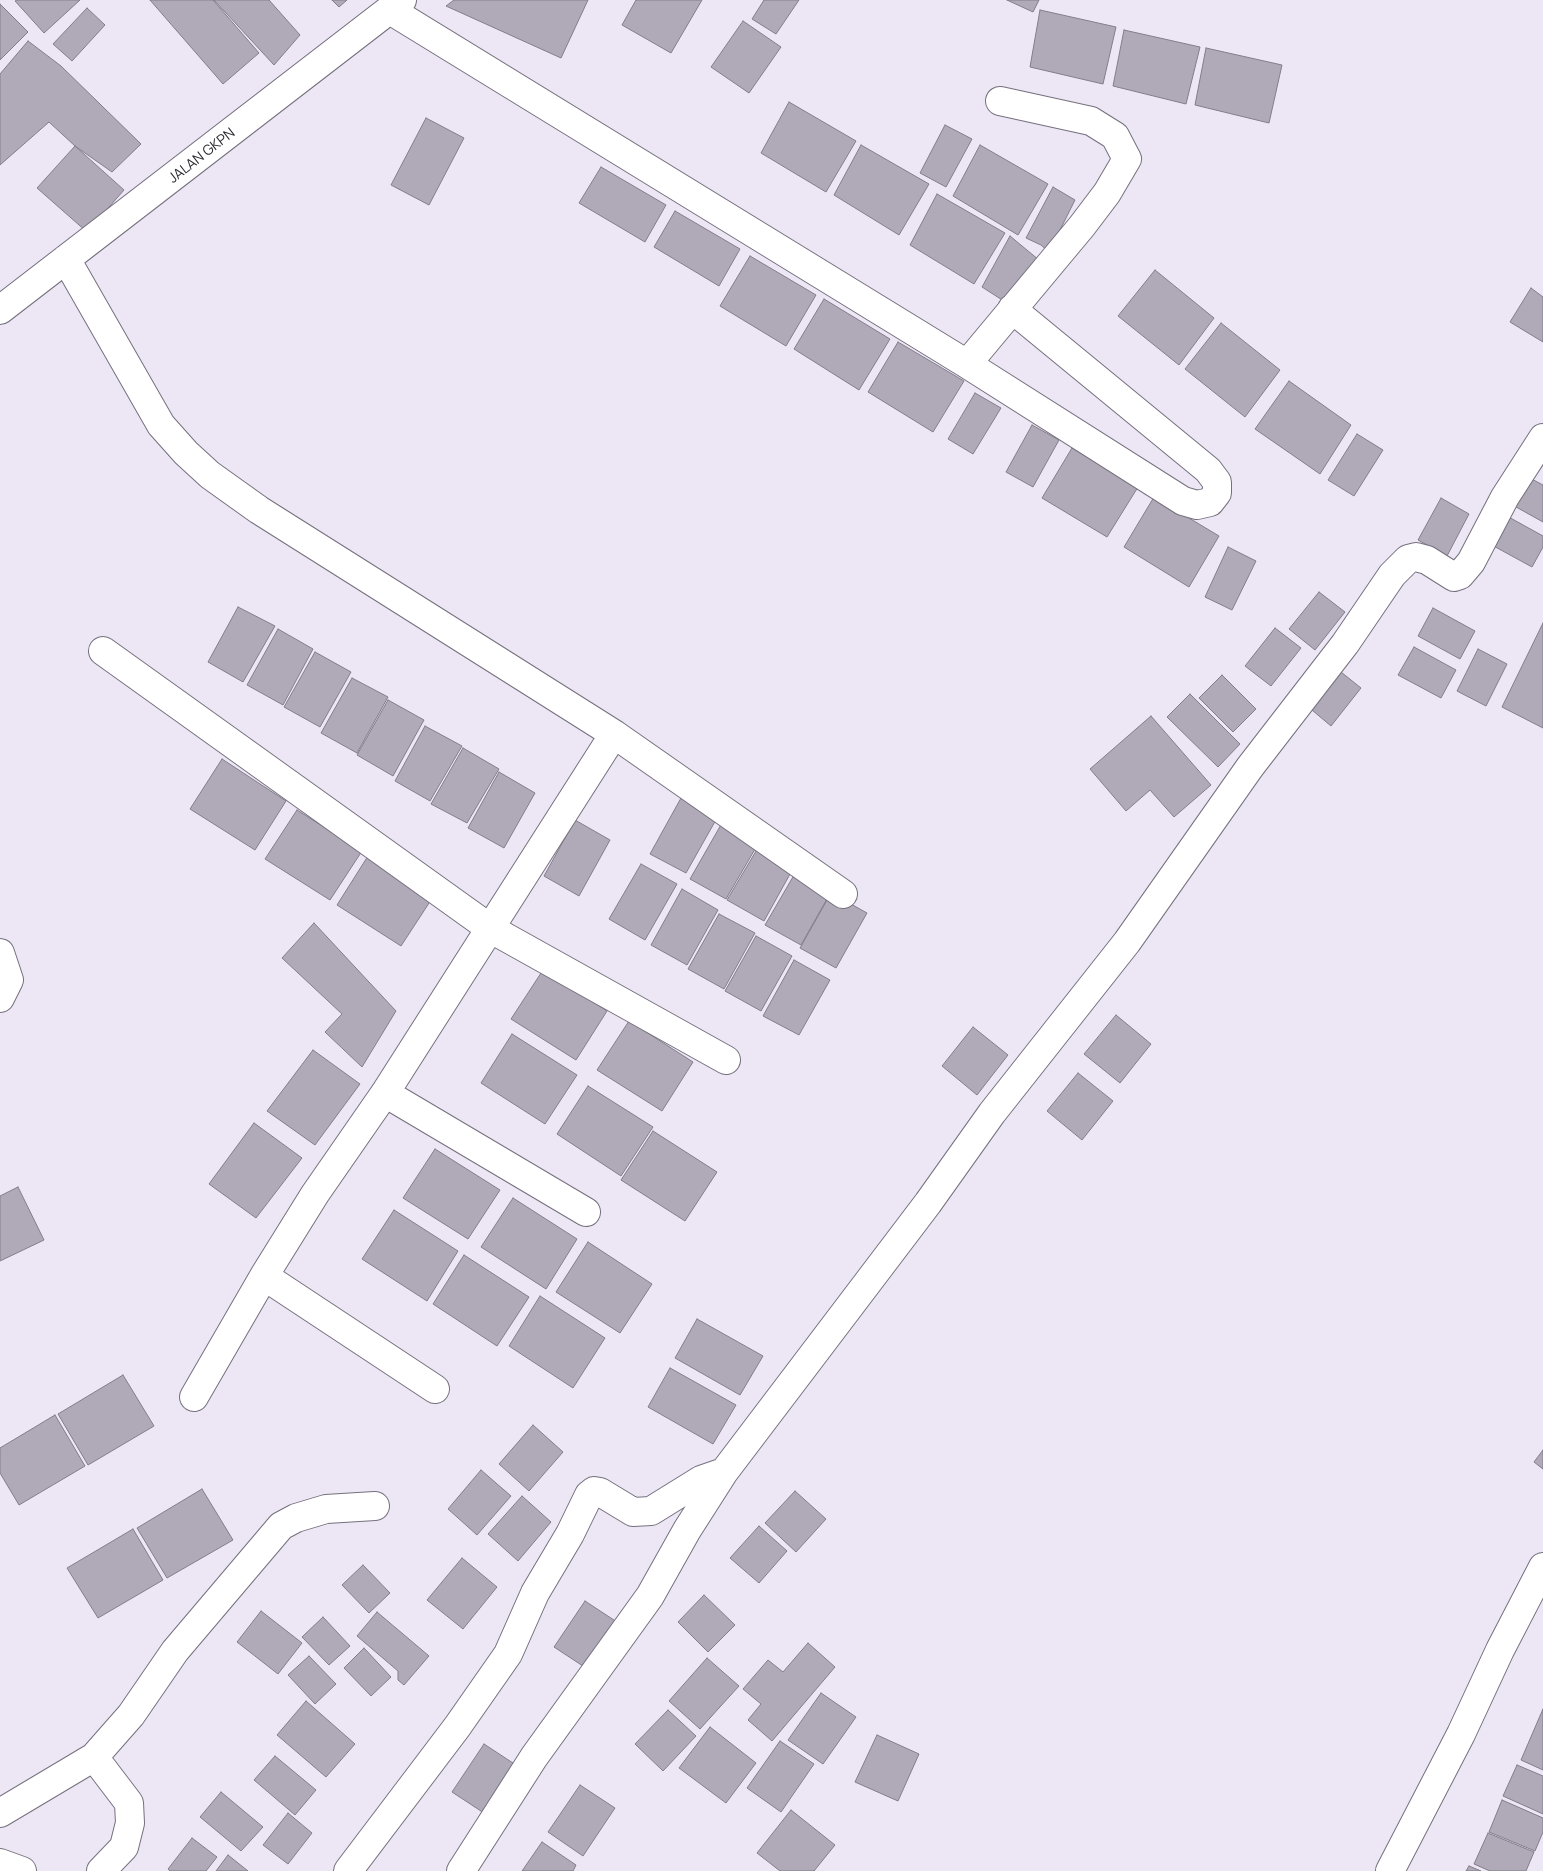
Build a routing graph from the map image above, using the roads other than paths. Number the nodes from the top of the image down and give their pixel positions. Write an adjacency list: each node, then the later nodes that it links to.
1 (396, 5): 3 (street, JALAN GKPN); 6 (street)
2 (1000, 101): 4 (street)
3 (66, 258): 5 (street, JALAN GKPN); 10 (street)
4 (1012, 309): 6 (street); 6 (street)
5 (0, 310)
6 (967, 364)
7 (1543, 438): 8 (street)
8 (1534, 467): 21 (street)
9 (103, 651): 12 (street)
10 (614, 734): 11 (street); 12 (street)
11 (843, 894)
12 (491, 928): 15 (street); 16 (street)
13 (0, 953): 14 (street)
14 (0, 998)
15 (726, 1060)
16 (385, 1093): 17 (street); 18 (street)
17 (586, 1212)
18 (264, 1276): 19 (street); 20 (street)
19 (435, 1389)
20 (194, 1397)
21 (724, 1472): 29 (street); 30 (street)
22 (375, 1506): 24 (street)
23 (1543, 1567): 31 (street)
24 (94, 1757): 25 (street); 28 (street)
25 (0, 1813)
26 (0, 1862): 27 (street)
27 (22, 1871)
28 (102, 1871)
29 (348, 1871)
30 (461, 1871)
31 (1390, 1871)

